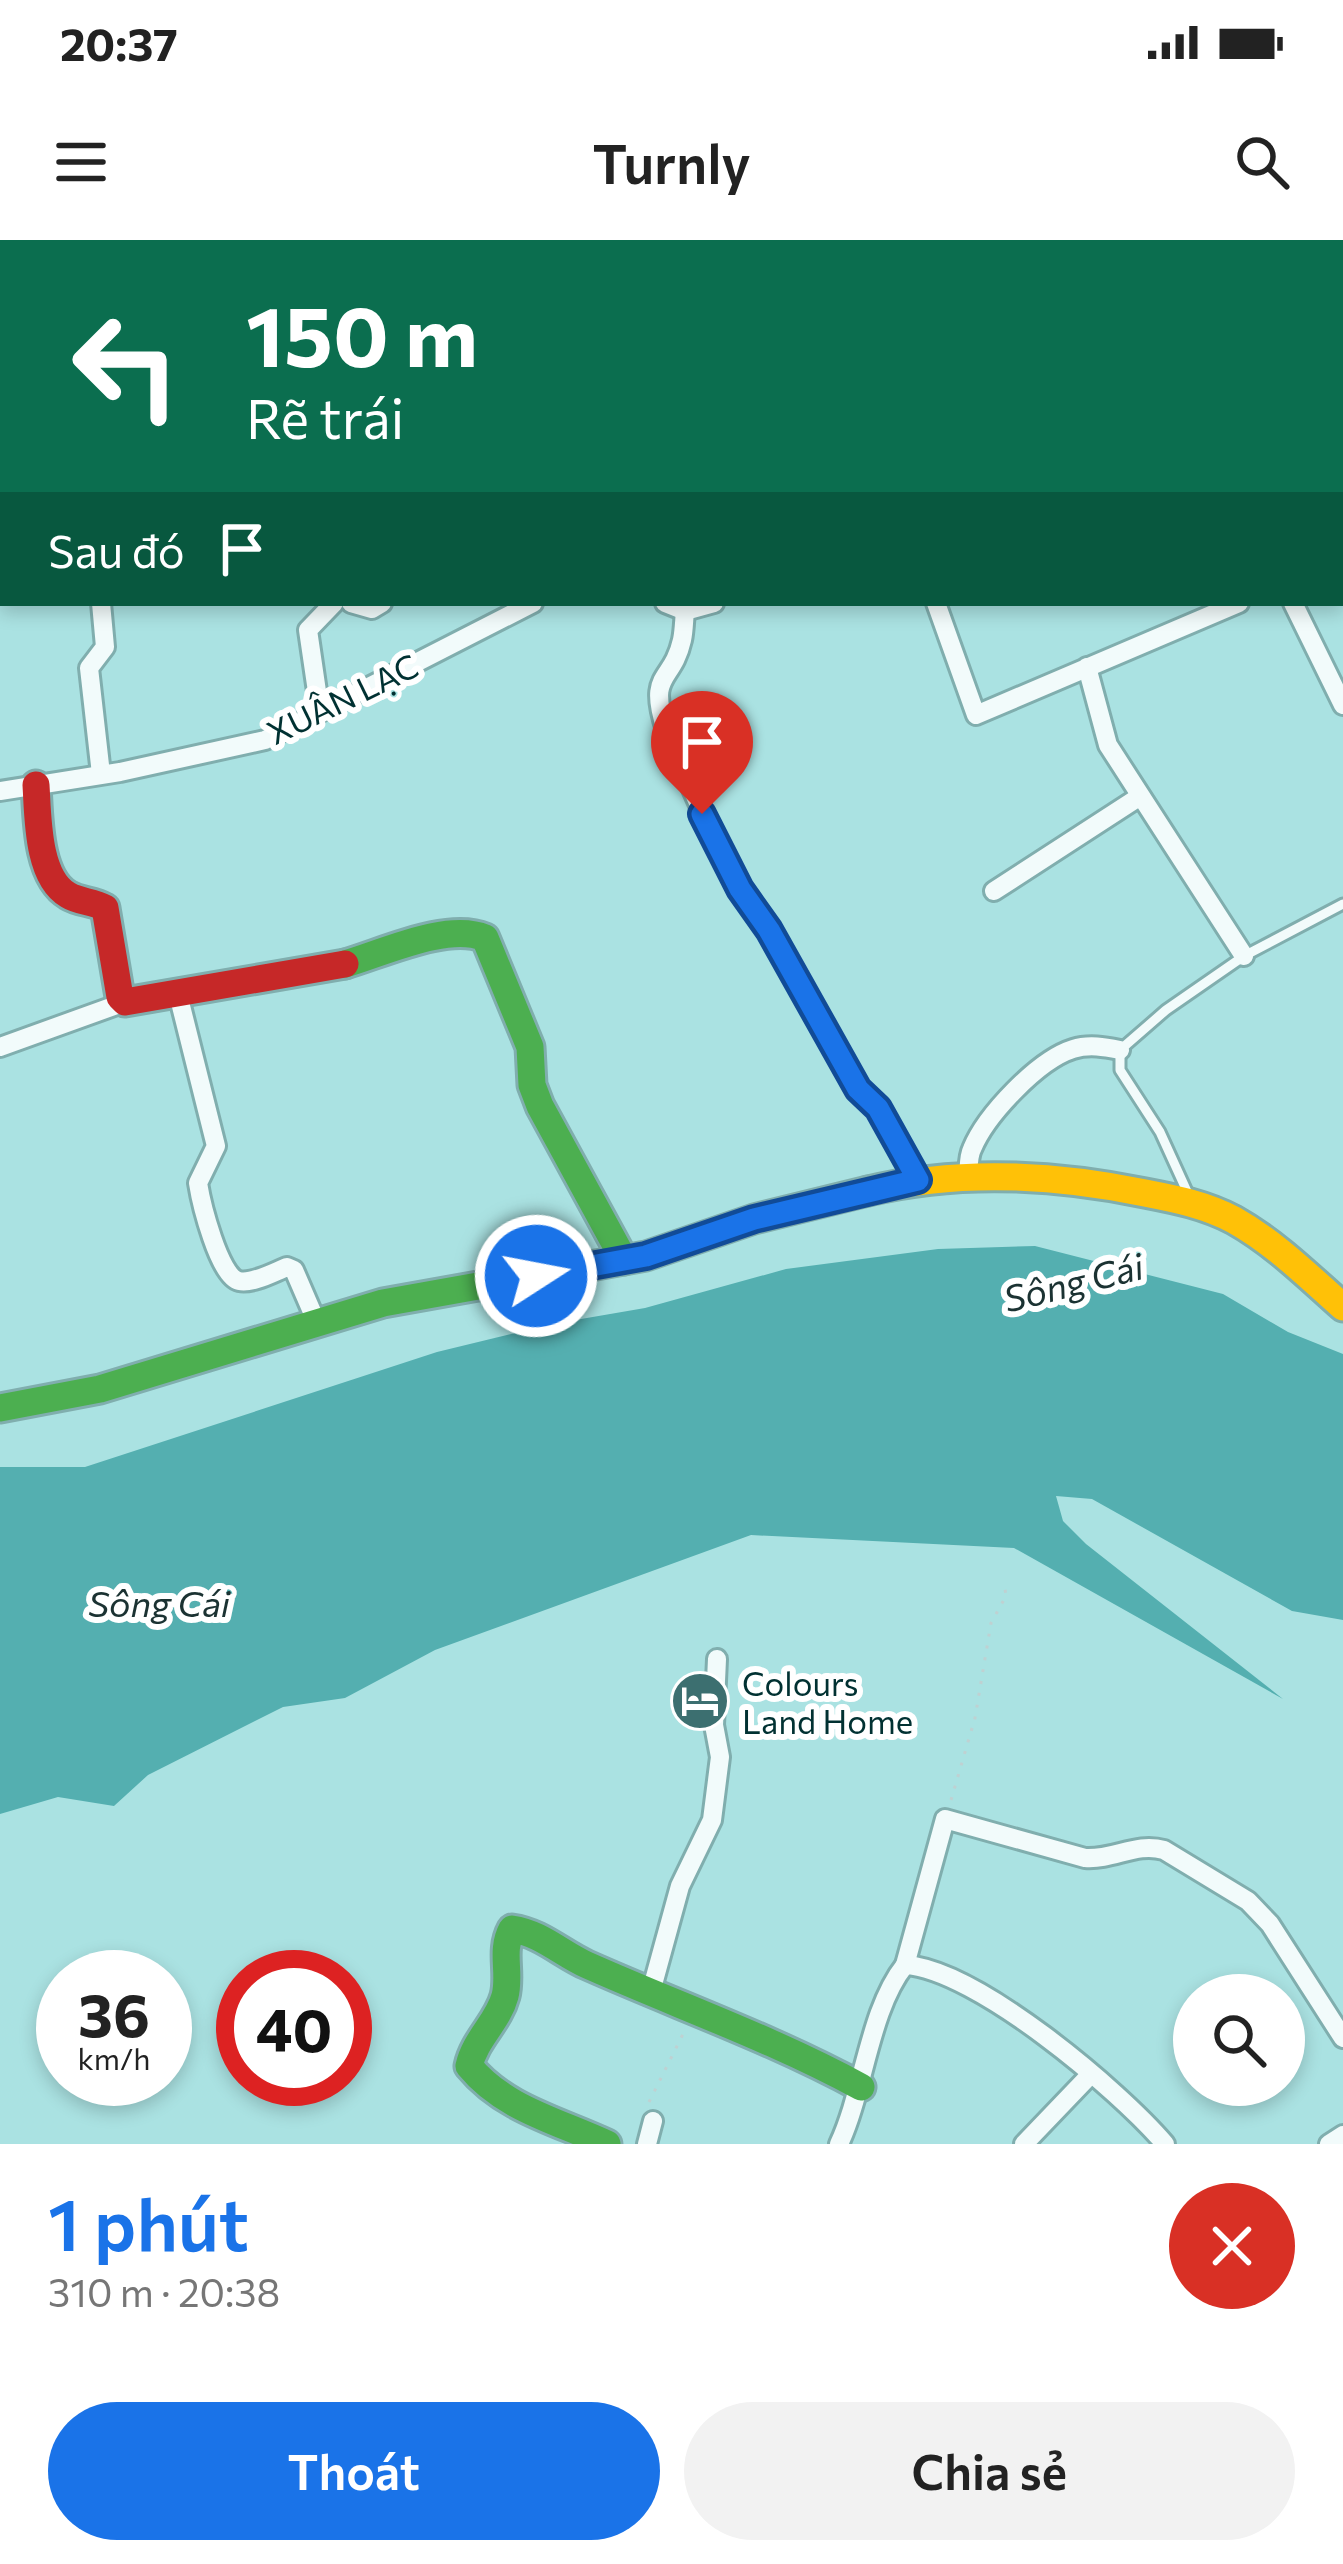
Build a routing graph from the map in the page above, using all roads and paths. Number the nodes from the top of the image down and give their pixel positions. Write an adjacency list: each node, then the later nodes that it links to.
1 (101, 606): 13 (street)
2 (326, 606): 12 (street)
3 (526, 606): 12 (street, XUÂN LẠC)
4 (674, 606): 9 (street)
5 (702, 606): 9 (street)
6 (937, 606): 10 (street)
7 (1232, 606): 10 (street)
8 (1294, 606): 11 (street)
9 (685, 610): 25 (street)
10 (1087, 667): 16 (street)
11 (1343, 705)
12 (320, 712): 13 (street, XUÂN LẠC)
13 (101, 774): 14 (street, XUÂN LẠC)
14 (36, 785): 15 (street, XUÂN LẠC); 21 (street)
15 (0, 791)
16 (1139, 797): 17 (street); 19 (street)
17 (994, 891)
18 (1343, 904): 19 (lane)
19 (1244, 956): 23 (lane)
20 (178, 994): 21 (street); 27 (street); 29 (street)
21 (125, 1002): 22 (street)
22 (0, 1047)
23 (1120, 1050): 24 (street); 26 (lane)
24 (968, 1177): 25 (street); 26 (street)
25 (918, 1180): 27 (street)
26 (1192, 1203): 28 (street)
27 (624, 1260): 29 (street)
28 (1343, 1307)
29 (316, 1321): 30 (street)
30 (0, 1408)
31 (1004, 1581): 33 (path)
32 (717, 1659): 35 (street)
33 (945, 1819): 34 (street); 37 (street)
34 (905, 1965): 38 (street); 39 (street)
35 (652, 1988): 36 (street); 42 (street)
36 (693, 2010): 39 (street); 40 (path)
37 (1343, 2038)
38 (1091, 2074): 45 (street); 46 (street)
39 (861, 2086): 44 (street)
40 (653, 2120): 43 (street)
41 (1343, 2135): 47 (street)
42 (607, 2144)
43 (646, 2144)
44 (839, 2144)
45 (1024, 2144)
46 (1165, 2144)
47 (1329, 2144)

